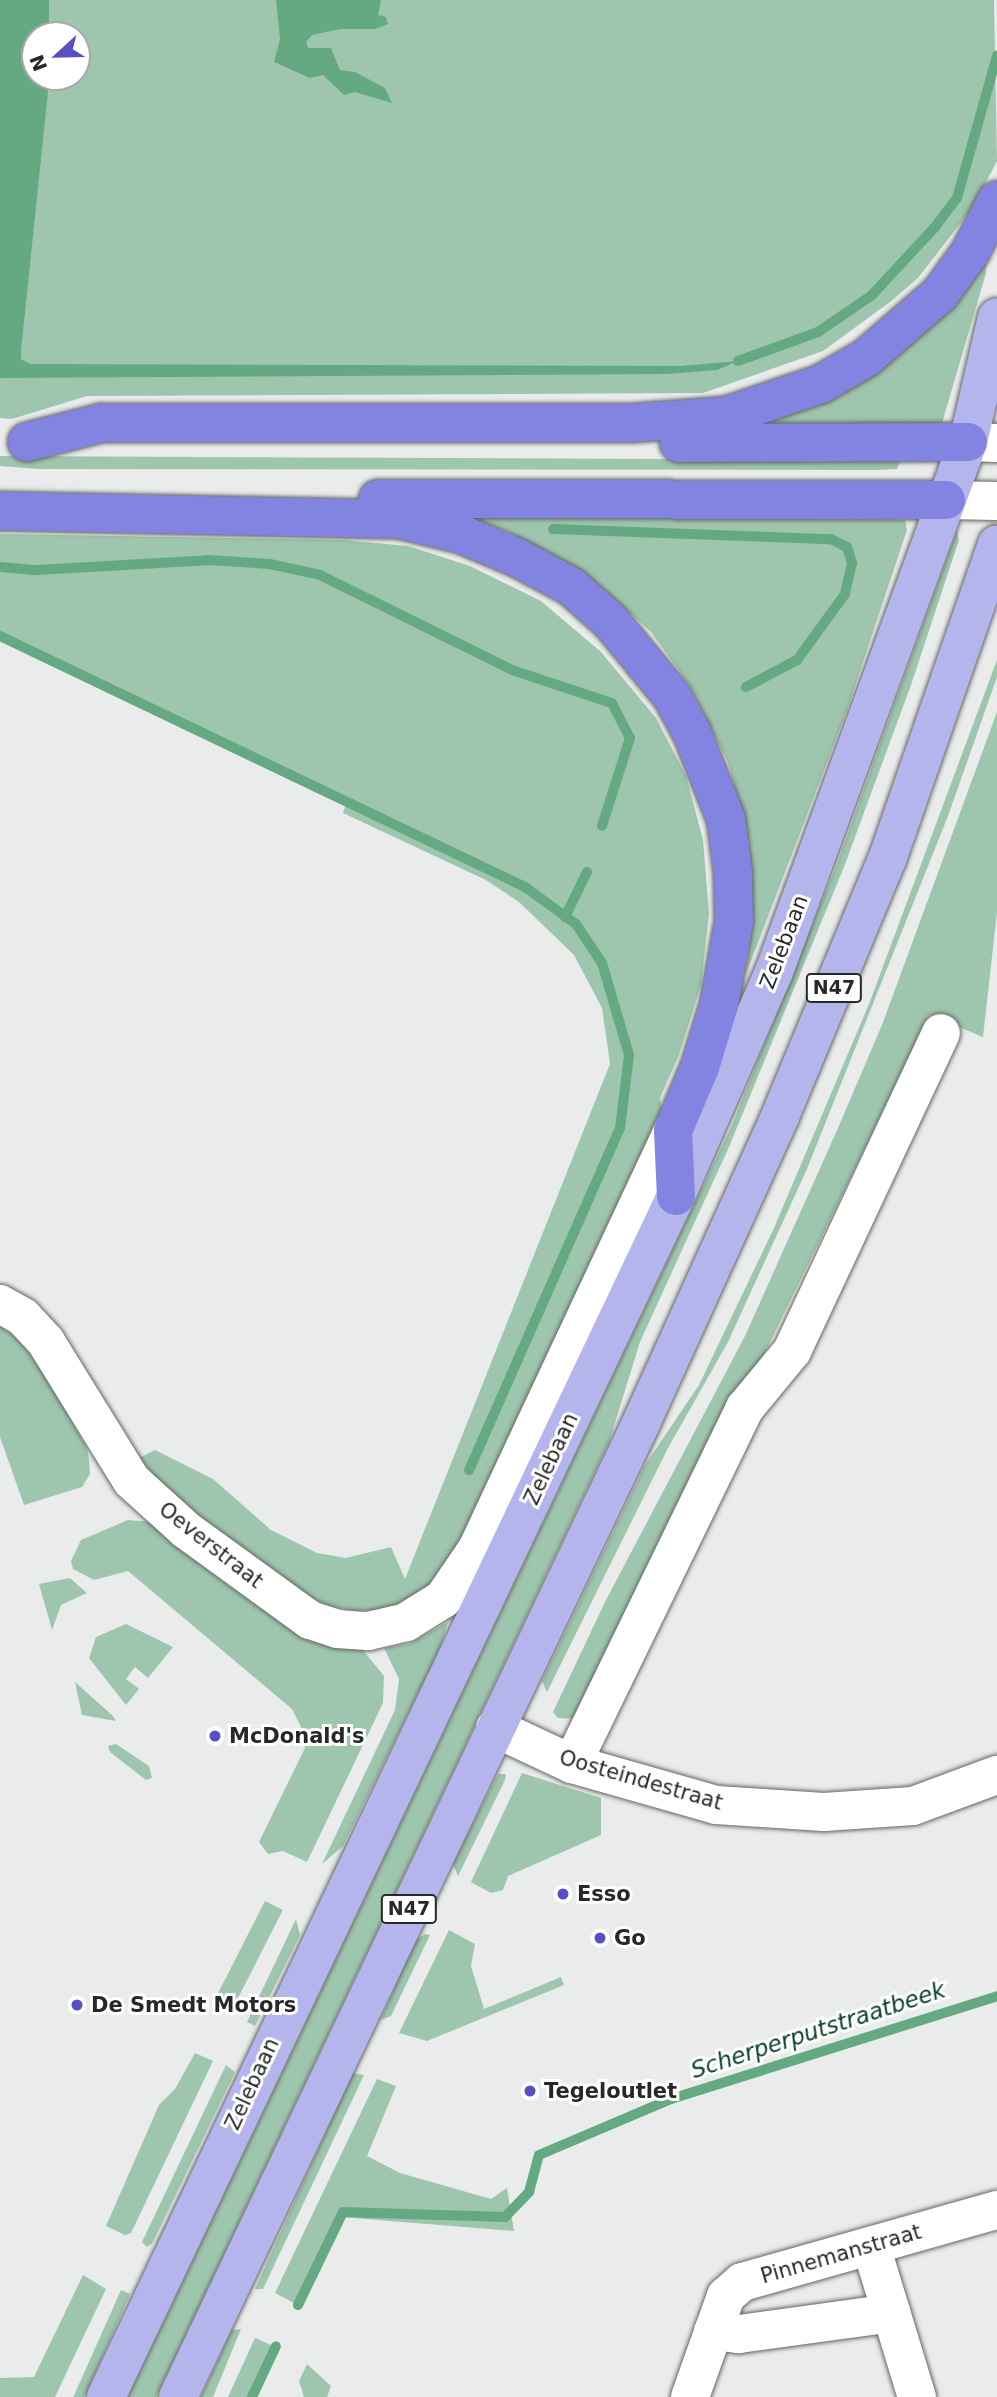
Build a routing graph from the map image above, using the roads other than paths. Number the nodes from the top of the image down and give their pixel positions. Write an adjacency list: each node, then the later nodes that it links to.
1 (997, 200): 3 (highway)
2 (997, 317): 4 (main road, N47)
3 (13, 441): 4 (highway)
4 (982, 443): 6 (main road, N47)
5 (0, 494): 6 (highway)
6 (946, 500): 7 (street); 12 (main road, Zelebaan / N47)
7 (997, 501)
8 (0, 510): 11 (highway)
9 (997, 544): 14 (main road, N47)
10 (941, 1033): 15 (street)
11 (673, 1130): 12 (highway); 13 (street, Oeverstraat)
12 (676, 1196): 21 (main road, Zelebaan / N47)
13 (0, 1304)
14 (495, 1728): 15 (street, Oosteindestraat); 22 (main road, N47)
15 (572, 1764): 16 (street, Oosteindestraat)
16 (997, 1775)
17 (997, 2210): 18 (street, Pinnemanstraat)
18 (871, 2246): 19 (street); 20 (street, Pinnemanstraat)
19 (892, 2313): 20 (street); 24 (street)
20 (713, 2331): 23 (street, Pinnemanstraat)
21 (106, 2397)
22 (178, 2397)
23 (690, 2397)
24 (917, 2397)

